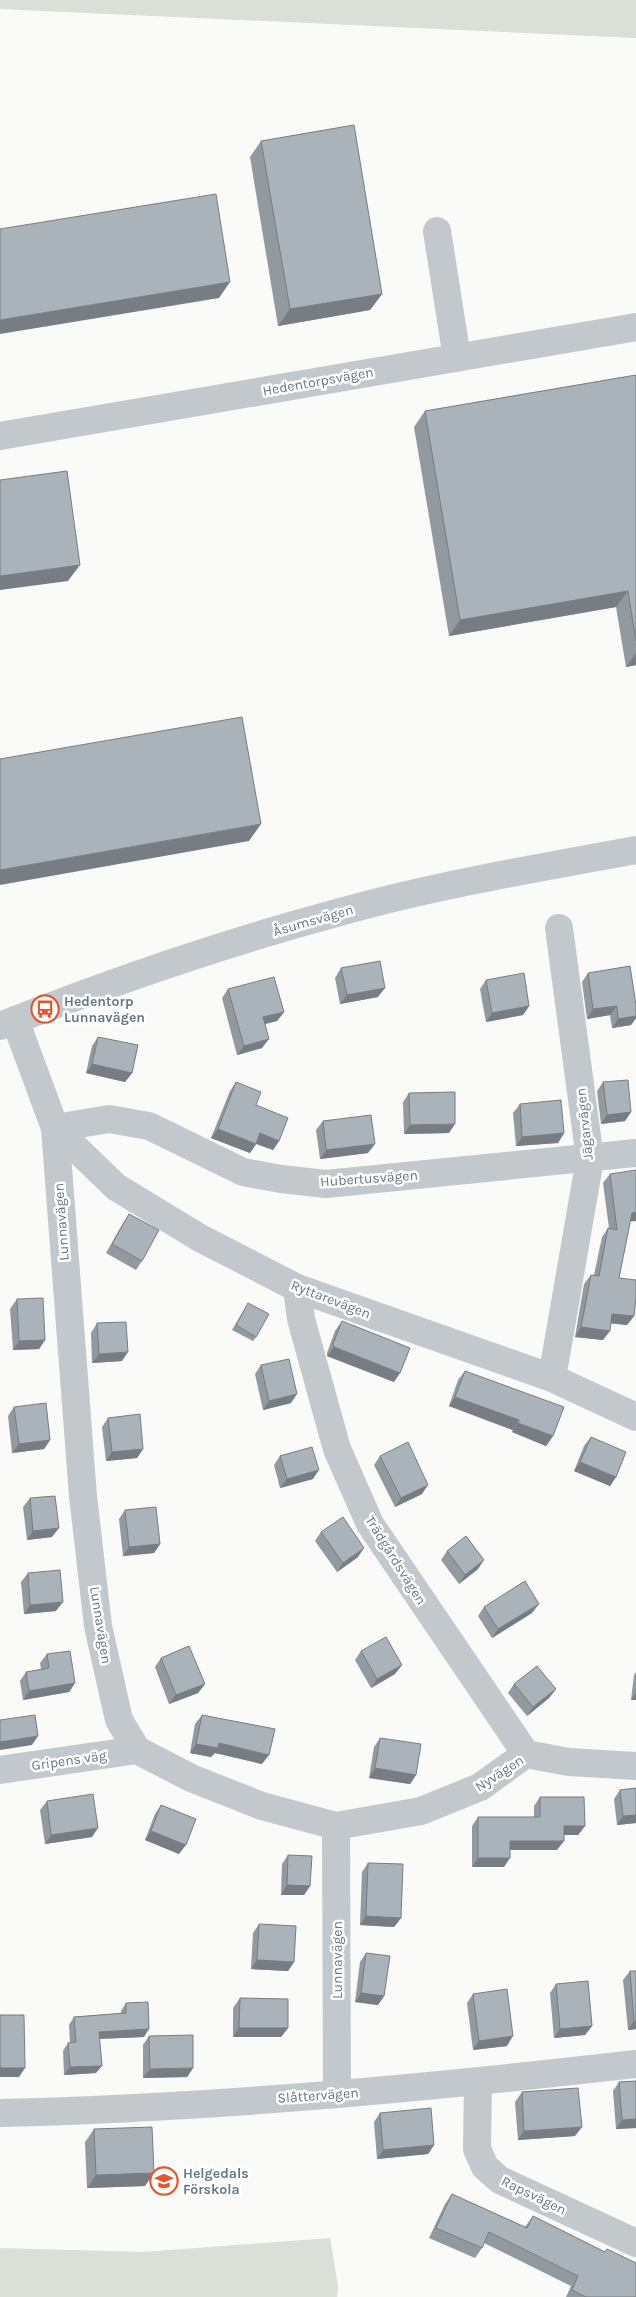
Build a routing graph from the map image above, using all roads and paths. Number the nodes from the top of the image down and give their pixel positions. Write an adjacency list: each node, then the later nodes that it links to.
1 (437, 231): 3 (street)
2 (636, 327): 3 (street, Hedentorpsvägen)
3 (457, 358): 4 (street, Hedentorpsvägen)
4 (0, 436)
5 (636, 850): 7 (street, Åsumsvägen)
6 (559, 928): 10 (street, Jägarvägen)
7 (8, 1023): 8 (street, Lunnavägen)
8 (54, 1128): 10 (street, Hubertusvägen); 11 (street, Ryttarevägen); 14 (street, Lunnavägen)
9 (636, 1153): 10 (street, Hubertusvägen)
10 (590, 1159): 12 (street, Jägarvägen)
11 (297, 1288): 12 (street, Ryttarevägen); 15 (street, Trädgårdsvägen)
12 (552, 1378): 13 (street, Ryttarevägen)
13 (636, 1418)
14 (137, 1750): 17 (street, Gripens väg); 18 (street)
15 (526, 1754): 16 (street, Nyvägen); 18 (street, Nyvägen)
16 (636, 1766)
17 (0, 1770)
18 (336, 1826): 21 (street, Lunnavägen)
19 (636, 2064): 20 (street, Slåttervägen)
20 (478, 2082): 21 (street, Slåttervägen); 23 (street, Rapsvägen)
21 (337, 2094): 22 (street, Slåttervägen)
22 (0, 2113)
23 (636, 2243)

